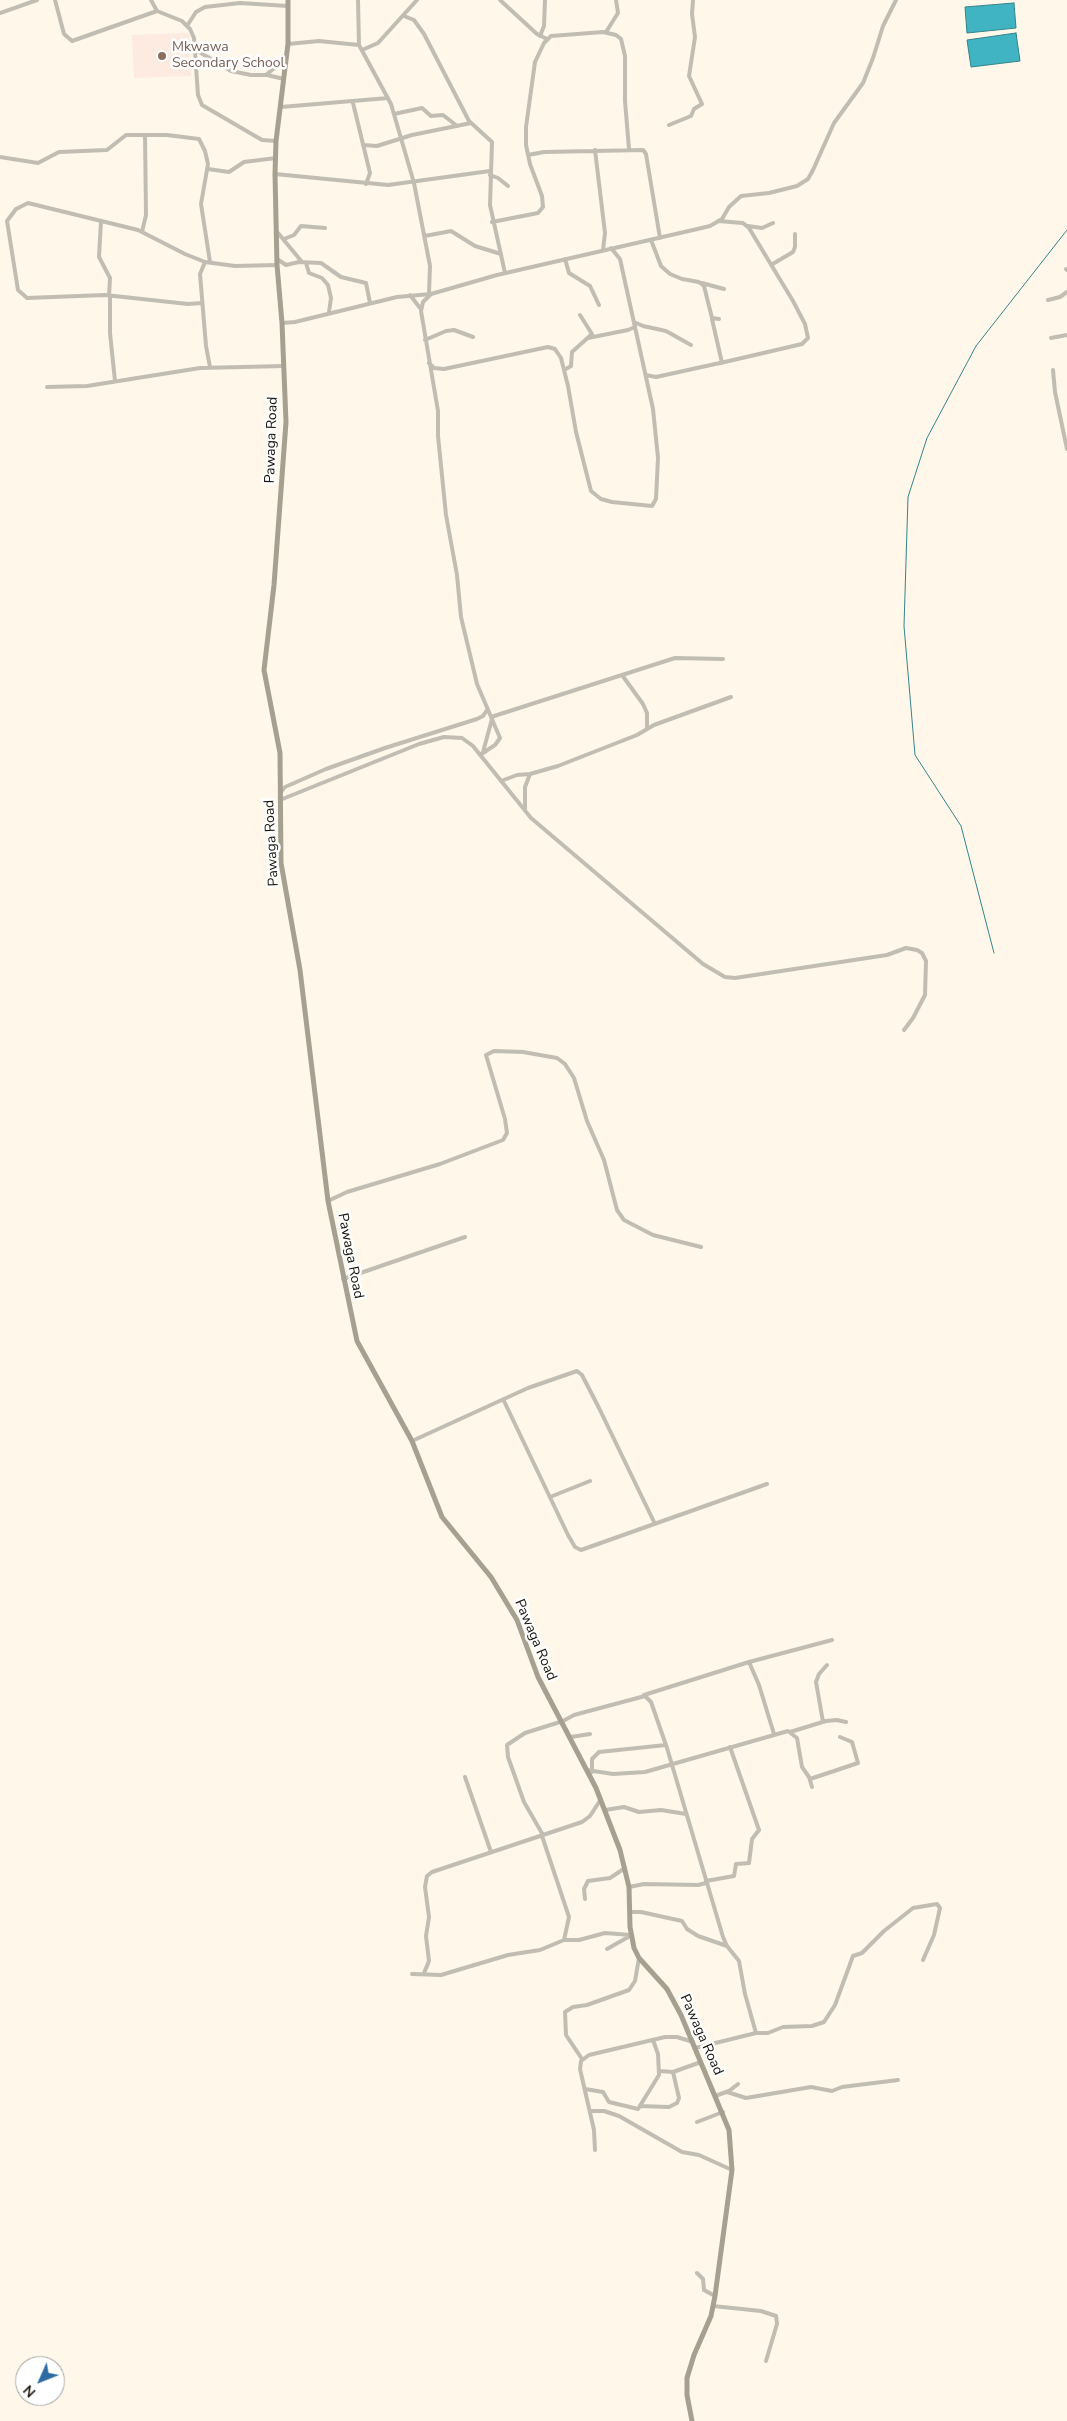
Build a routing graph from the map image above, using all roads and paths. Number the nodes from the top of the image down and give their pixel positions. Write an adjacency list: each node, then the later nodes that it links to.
1 (36, 0): 13 (street)
2 (55, 0): 12 (street)
3 (151, 0): 12 (street)
4 (358, 0): 20 (street)
5 (418, 0): 14 (street)
6 (500, 0): 17 (street)
7 (545, 0): 17 (street)
8 (616, 0): 16 (street)
9 (693, 0): 30 (street)
10 (896, 0): 48 (street)
11 (288, 3): 15 (street); 19 (main road, Pawaga Road)
12 (157, 11): 15 (street)
13 (0, 13)
14 (404, 16): 20 (street); 29 (street)
15 (187, 26): 21 (street)
16 (606, 32): 18 (street); 36 (street)
17 (540, 36): 18 (street)
18 (547, 40): 38 (street)
19 (288, 44): 20 (street); 22 (main road, Pawaga Road)
20 (360, 47): 25 (street)
21 (195, 50): 23 (street); 34 (street)
22 (286, 58): 23 (street); 24 (main road, Pawaga Road)
23 (266, 75): 24 (street)
24 (284, 79): 27 (main road, Pawaga Road)
25 (388, 98): 26 (street); 28 (street)
26 (353, 102): 27 (street); 35 (street)
27 (281, 107): 34 (main road, Pawaga Road)
28 (394, 114): 31 (street); 33 (street)
29 (471, 123): 31 (street); 42 (street)
30 (669, 125)
31 (457, 126): 33 (street)
32 (145, 135): 39 (street); 41 (street); 53 (street)
33 (401, 139): 35 (street); 44 (street)
34 (276, 140): 40 (main road, Pawaga Road)
35 (363, 145): 45 (street)
36 (629, 149): 37 (street); 57 (street)
37 (595, 150): 38 (street); 61 (street)
38 (528, 155): 49 (street)
39 (0, 157)
40 (276, 158): 41 (street); 43 (main road, Pawaga Road)
41 (208, 169): 65 (street)
42 (490, 173): 44 (street); 46 (street); 49 (street)
43 (275, 174): 45 (street); 54 (main road, Pawaga Road)
44 (414, 183): 45 (street); 56 (street)
45 (366, 184)
46 (508, 186)
47 (101, 221): 53 (street); 75 (street); 75 (street)
48 (718, 221): 51 (street); 57 (street)
49 (492, 222): 62 (street)
50 (773, 223): 51 (street)
51 (748, 226): 68 (street)
52 (325, 228): 58 (street)
53 (142, 232): 65 (street)
54 (278, 233): 58 (street); 63 (main road, Pawaga Road)
55 (795, 234): 68 (street)
56 (425, 236): 62 (street); 73 (street)
57 (660, 238): 59 (street)
58 (284, 239): 66 (street)
59 (652, 240): 60 (street); 70 (street)
60 (611, 248): 61 (street); 86 (street)
61 (603, 250): 64 (street)
62 (501, 254): 69 (street)
63 (277, 258): 66 (street); 67 (main road, Pawaga Road)
64 (565, 259): 69 (street); 79 (street)
65 (208, 262): 67 (street); 77 (street)
66 (304, 263): 78 (street); 81 (street)
67 (277, 265): 85 (main road, Pawaga Road)
68 (771, 265): 94 (street)
69 (505, 273): 73 (street)
70 (702, 284): 71 (street); 83 (street)
71 (724, 289)
72 (1067, 292): 76 (street)
73 (430, 293): 74 (street); 80 (street)
74 (410, 294): 78 (street); 80 (street)
75 (110, 296): 77 (street); 100 (street)
76 (1048, 300)
77 (202, 303): 96 (street)
78 (370, 303): 81 (street)
79 (599, 305)
80 (420, 308): 91 (street)
81 (329, 312): 85 (street)
82 (580, 315): 89 (street)
83 (712, 318): 84 (street); 94 (street)
84 (719, 319)
85 (282, 322): 95 (main road, Pawaga Road)
86 (634, 324): 89 (street); 92 (street); 99 (street)
87 (1067, 335): 90 (street)
88 (473, 337): 91 (street)
89 (588, 338): 97 (street)
90 (1051, 338)
91 (425, 340): 93 (street)
92 (691, 345)
93 (429, 363): 97 (street); 106 (street)
94 (722, 363): 99 (street)
95 (284, 366): 96 (street); 112 (main road, Pawaga Road)
96 (210, 367): 100 (street)
97 (564, 370): 99 (street)
98 (1053, 370): 102 (street)
99 (646, 375)
100 (115, 382): 101 (street)
101 (47, 387)
102 (1067, 449)
103 (723, 659): 104 (street)
104 (622, 675): 107 (street); 108 (street)
105 (731, 697): 108 (street)
106 (487, 710): 107 (street); 112 (street)
107 (491, 718): 109 (street); 109 (street)
108 (647, 729): 110 (street)
109 (481, 754): 111 (street); 113 (street)
110 (530, 774): 111 (street); 114 (street)
111 (501, 781): 114 (street)
112 (280, 793): 113 (main road, Pawaga Road)
113 (280, 800): 116 (main road, Pawaga Road)
114 (525, 811): 115 (street)
115 (904, 1030)
116 (328, 1201): 118 (street); 119 (main road, Pawaga Road)
117 (464, 1237): 119 (street)
118 (701, 1247)
119 (343, 1279): 121 (main road, Pawaga Road)
120 (504, 1401): 121 (street); 124 (street); 125 (street)
121 (412, 1441): 130 (main road, Pawaga Road)
122 (590, 1481): 124 (street)
123 (767, 1484): 125 (street)
124 (550, 1497): 125 (street)
125 (656, 1524)
126 (832, 1640): 127 (street)
127 (749, 1662): 129 (street); 135 (street)
128 (827, 1665): 131 (street)
129 (644, 1695): 130 (street); 138 (street)
130 (563, 1721): 136 (main road, Pawaga Road); 148 (street)
131 (823, 1722): 132 (street); 133 (street)
132 (846, 1722)
133 (790, 1732): 135 (street); 143 (street)
134 (590, 1734): 136 (street)
135 (774, 1734): 139 (street)
136 (571, 1737): 141 (main road, Pawaga Road)
137 (840, 1737): 143 (street)
138 (666, 1745): 140 (street); 141 (street)
139 (730, 1747): 140 (street); 151 (street)
140 (672, 1766): 141 (street); 147 (street)
141 (590, 1771): 145 (main road, Pawaga Road)
142 (465, 1777): 149 (street)
143 (810, 1779): 144 (street)
144 (812, 1787)
145 (601, 1799): 146 (main road, Pawaga Road); 148 (street)
146 (604, 1810): 147 (street); 150 (main road, Pawaga Road)
147 (686, 1814): 151 (street)
148 (542, 1836): 149 (street); 156 (street)
149 (491, 1852): 161 (street)
150 (625, 1868): 152 (main road, Pawaga Road); 153 (street)
151 (706, 1882): 152 (street); 157 (street)
152 (629, 1887): 154 (main road, Pawaga Road)
153 (585, 1899)
154 (630, 1912): 155 (main road, Pawaga Road); 157 (street)
155 (631, 1936): 156 (street); 158 (street); 159 (main road, Pawaga Road)
156 (564, 1940): 161 (street)
157 (726, 1946): 163 (street)
158 (607, 1949)
159 (639, 1958): 165 (main road, Pawaga Road); 167 (street)
160 (923, 1960): 163 (street)
161 (424, 1973): 162 (street)
162 (412, 1974)
163 (756, 2033): 166 (street)
164 (653, 2040): 165 (street); 167 (street); 169 (street)
165 (693, 2042): 166 (main road, Pawaga Road)
166 (695, 2048): 168 (main road, Pawaga Road)
167 (582, 2059): 173 (street)
168 (700, 2062): 170 (street); 175 (main road, Pawaga Road)
169 (659, 2071): 170 (street); 176 (street)
170 (673, 2072): 176 (street)
171 (898, 2080): 174 (street)
172 (738, 2084): 174 (street)
173 (585, 2089): 176 (street); 177 (street)
174 (727, 2092): 175 (street)
175 (715, 2096): 178 (main road, Pawaga Road)
176 (640, 2106)
177 (590, 2111): 180 (street); 181 (street)
178 (723, 2112): 179 (street); 181 (main road, Pawaga Road)
179 (697, 2122)
180 (595, 2150)
181 (732, 2170): 183 (main road, Pawaga Road)
182 (697, 2273): 183 (street)
183 (715, 2296): 184 (main road, Pawaga Road)
184 (713, 2306): 185 (street); 186 (main road, Pawaga Road)
185 (766, 2361)
186 (692, 2419): 187 (street)
187 (697, 2421)

